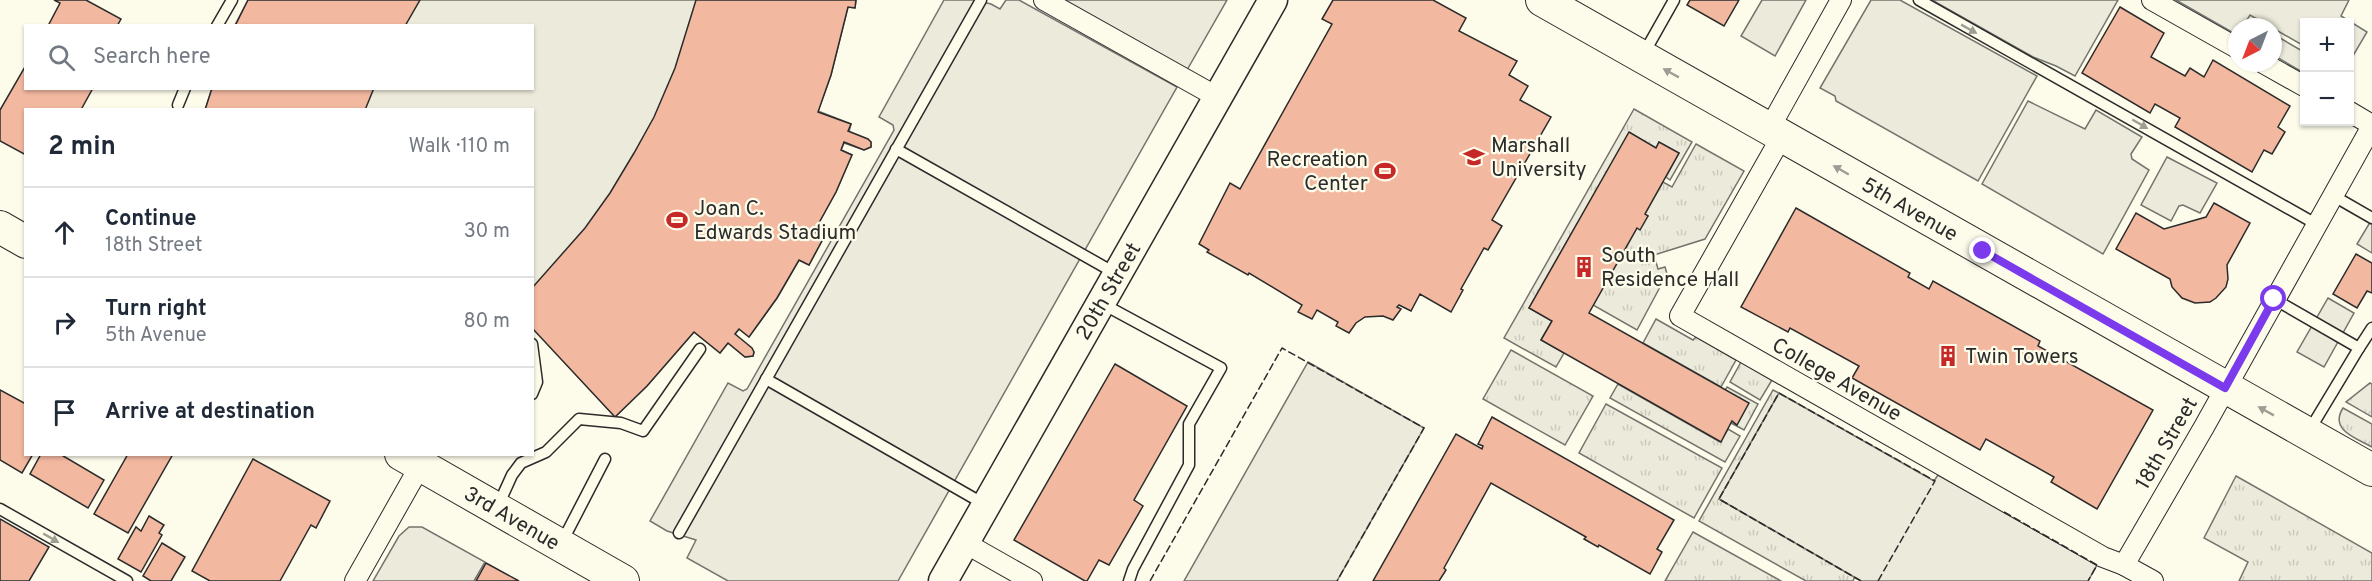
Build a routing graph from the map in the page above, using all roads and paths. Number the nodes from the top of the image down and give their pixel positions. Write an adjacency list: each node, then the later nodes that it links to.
1 (232, 0): 10 (lane)
2 (981, 0): 21 (lane)
3 (1044, 0): 16 (street)
4 (1273, 0): 16 (main road, 20th Street)
5 (1542, 0): 12 (main road, 5th Avenue)
6 (1674, 0): 12 (lane)
7 (1841, 0): 20 (street)
8 (1919, 0): 24 (lane, one-way to 24)
9 (2152, 0): 11 (street)
10 (218, 24)
11 (2228, 43)
12 (1642, 57): 20 (main road, 5th Avenue, one-way to 12)
13 (2279, 72): 14 (street)
14 (2300, 84)
15 (184, 90): 17 (lane)
16 (1219, 98): 27 (main road, 20th Street)
17 (178, 105)
18 (2354, 115): 19 (street)
19 (2372, 125): 22 (street, 18th Street)
20 (1775, 133): 35 (main road, 5th Avenue, one-way to 20); 49 (street, College Avenue)
21 (896, 149): 27 (lane); 34 (lane)
22 (2332, 195): 23 (lane); 24 (street, 18th Street)
23 (2372, 218)
24 (2316, 224): 28 (street, 18th Street)
25 (0, 227): 26 (main road)
26 (24, 241)
27 (1117, 275): 29 (main road, 20th Street)
28 (2274, 299): 31 (lane); 35 (street, 18th Street)
29 (1101, 303): 43 (main road, 20th Street); 55 (lane)
30 (2372, 328): 31 (lane)
31 (2359, 348): 37 (lane)
32 (700, 349): 38 (lane)
33 (534, 359): 36 (lane)
34 (766, 379): 43 (lane); 46 (lane)
35 (2225, 388): 37 (main road, 5th Avenue, one-way to 35); 49 (street, 18th Street)
36 (534, 389)
37 (2308, 434): 42 (main road, 5th Avenue)
38 (534, 455)
39 (521, 459): 45 (lane)
40 (605, 459): 48 (lane)
41 (411, 460): 45 (main road, 3rd Avenue); 51 (street)
42 (2372, 470)
43 (986, 505): 47 (main road, 20th Street)
44 (0, 509): 50 (lane, one-way to 50)
45 (496, 509): 48 (main road, 3rd Avenue)
46 (679, 533)
47 (965, 543): 53 (main road, 20th Street); 54 (street)
48 (560, 545): 52 (main road, 3rd Avenue)
49 (2124, 565): 56 (street, College Avenue)
50 (127, 581)
51 (355, 581)
52 (623, 581)
53 (943, 581)
54 (1032, 581)
55 (1129, 581)
56 (2152, 581)

